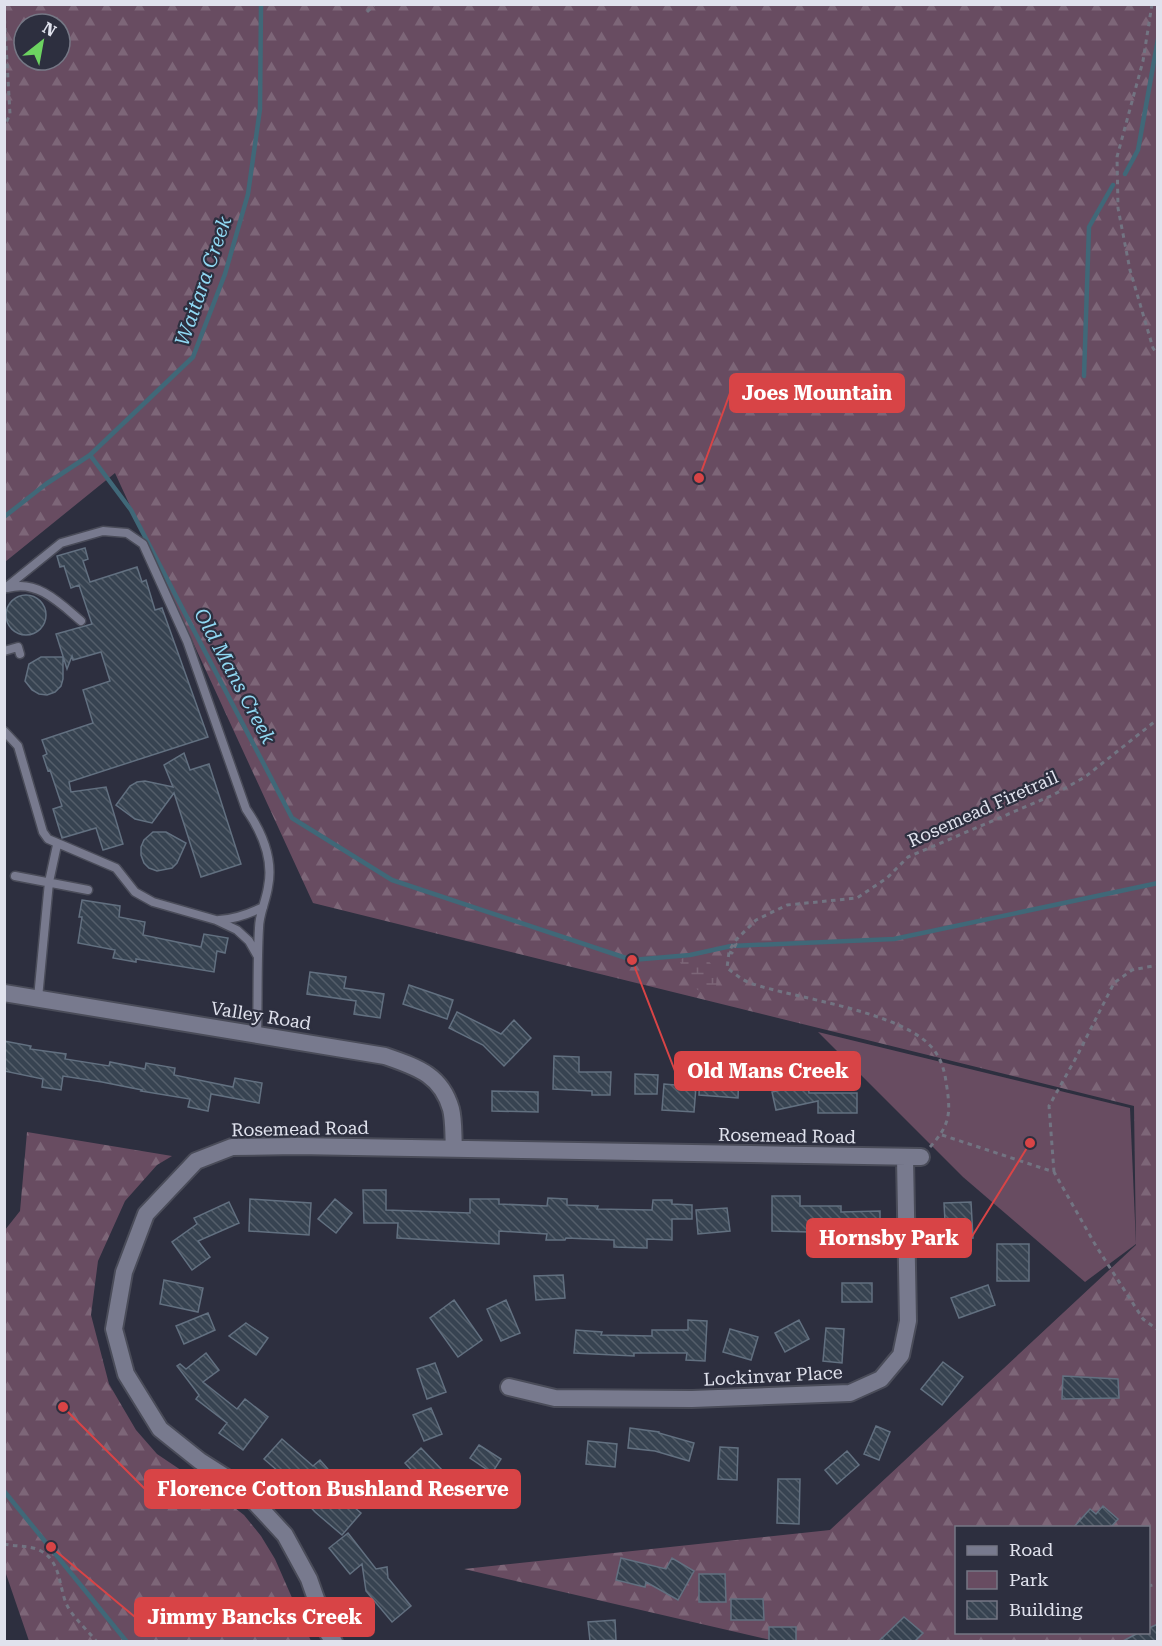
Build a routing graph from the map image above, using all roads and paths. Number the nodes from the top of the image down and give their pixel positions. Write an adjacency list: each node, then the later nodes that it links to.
1 (375, 4): 4 (path)
2 (1152, 4): 6 (path)
3 (5, 6): 5 (path)
4 (367, 12)
5 (4, 128)
6 (1158, 355)
7 (81, 621): 16 (lane)
8 (4, 651): 9 (lane)
9 (20, 654)
10 (1158, 719): 25 (path, Rosemead Firetrail)
11 (4, 731): 12 (lane)
12 (57, 845): 14 (lane); 17 (lane)
13 (15, 876): 14 (lane)
14 (49, 882): 15 (lane); 21 (lane)
15 (88, 890)
16 (263, 907): 17 (lane); 18 (lane)
17 (216, 920): 18 (lane)
18 (258, 955): 22 (lane)
19 (1158, 965): 25 (path)
20 (4, 993): 21 (street, Valley Road)
21 (38, 999): 22 (street, Valley Road)
22 (257, 1035): 23 (street, Valley Road)
23 (454, 1147): 24 (street, Rosemead Road); 30 (street, Rosemead Road)
24 (913, 1158): 27 (street, Lockinvar Place)
25 (1054, 1172): 26 (path)
26 (1158, 1330)
27 (509, 1387)
28 (4, 1544): 29 (path)
29 (98, 1641)
30 (334, 1641)

